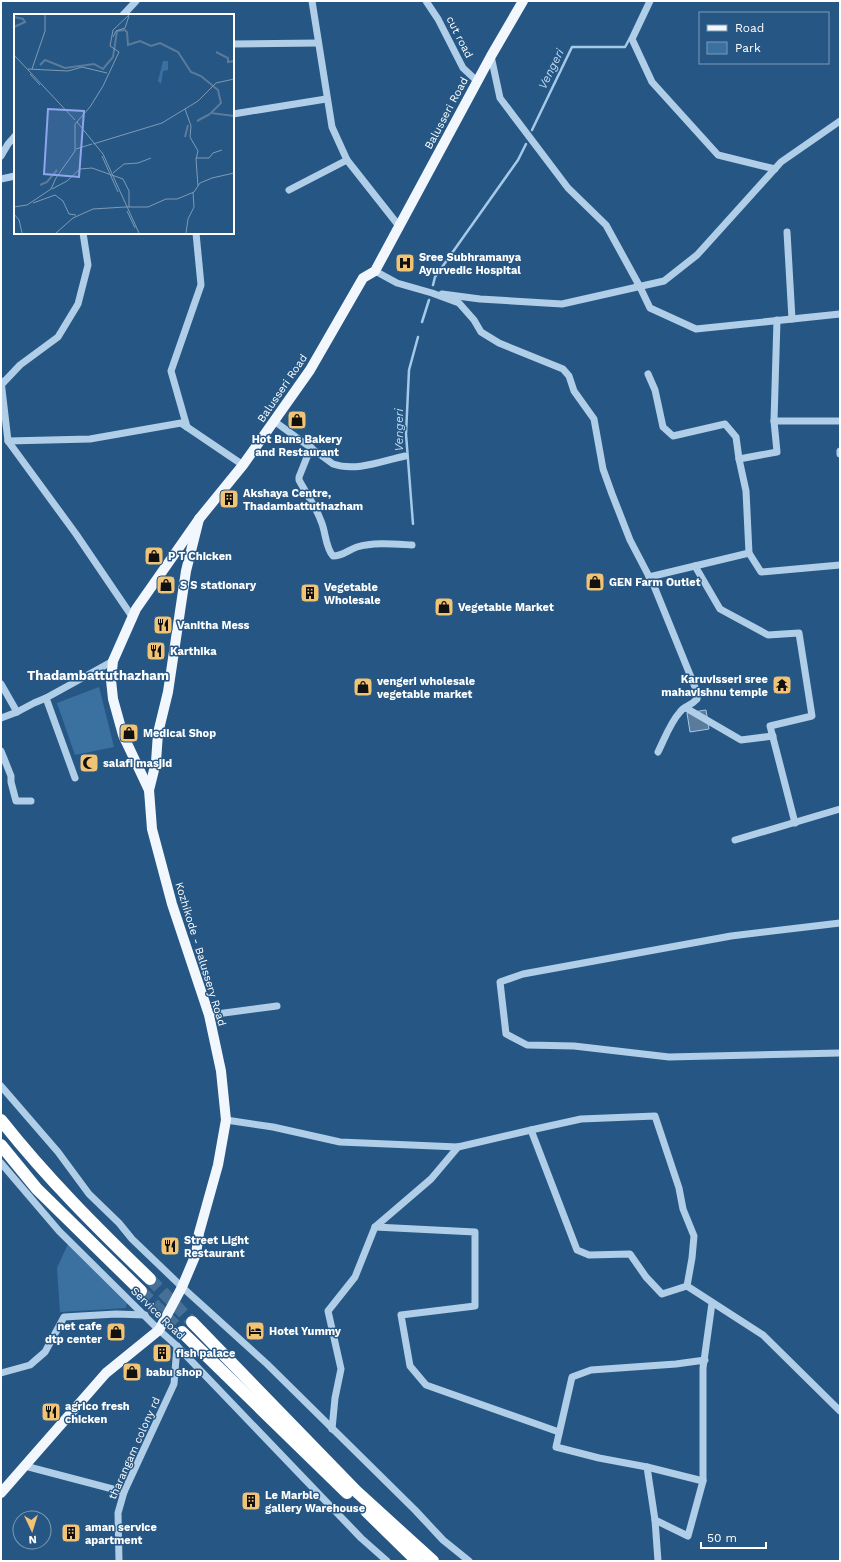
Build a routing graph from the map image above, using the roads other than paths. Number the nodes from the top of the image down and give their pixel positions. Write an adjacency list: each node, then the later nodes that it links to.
1 (136, 1): 6 (street)
2 (312, 1): 7 (street)
3 (426, 1): 10 (street, cut road)
4 (523, 1): 9 (main road, Balusseri Road)
5 (650, 1): 17 (street)
6 (131, 11)
7 (318, 43): 8 (street); 11 (street)
8 (234, 44)
9 (491, 56): 10 (main road, Balusseri Road); 26 (street)
10 (477, 81): 21 (main road, Balusseri Road)
11 (326, 98): 12 (street); 16 (street)
12 (234, 114)
13 (840, 121): 17 (street)
14 (14, 137): 15 (street)
15 (1, 156)
16 (347, 160): 20 (street); 21 (street)
17 (775, 169): 26 (street)
18 (14, 176): 19 (street)
19 (1, 179)
20 (290, 190)
21 (399, 226): 25 (main road, Balusseri Road)
22 (787, 232): 29 (street)
23 (83, 234): 32 (street)
24 (196, 234): 36 (street)
25 (375, 271): 27 (street); 33 (main road, Balusseri Road)
26 (640, 287): 27 (street); 30 (street)
27 (432, 293): 47 (street)
28 (840, 314): 29 (street)
29 (792, 319): 30 (street)
30 (777, 320): 34 (street)
31 (648, 374): 40 (street)
32 (1, 382): 37 (street)
33 (274, 421): 38 (street); 41 (main road, Balusseri Road)
34 (774, 421): 35 (street); 40 (street)
35 (840, 421)
36 (187, 427): 37 (street); 41 (street)
37 (8, 441): 48 (street)
38 (311, 448): 39 (street); 43 (street)
39 (405, 456)
40 (739, 460): 44 (street)
41 (243, 465): 42 (main road, Balusseri Road)
42 (199, 519): 48 (main road, Balusseri Road); 59 (main road)
43 (412, 545)
44 (749, 554): 45 (street); 46 (street)
45 (840, 564)
46 (695, 566): 47 (street); 55 (street)
47 (649, 577): 52 (street)
48 (133, 618): 49 (main road, Balusseri Road)
49 (113, 661): 51 (street); 59 (main road, Balusseri Road)
50 (1, 684): 53 (street)
51 (46, 698): 53 (street); 58 (street)
52 (686, 708): 55 (street); 57 (street)
53 (17, 712): 54 (street)
54 (1, 718)
55 (773, 736): 62 (street)
56 (1, 751): 60 (street)
57 (658, 752)
58 (75, 778)
59 (149, 790): 66 (main road, Kozhikode - Balussery Road)
60 (31, 801)
61 (840, 809): 62 (street)
62 (795, 822): 63 (street)
63 (735, 840)
64 (840, 923): 67 (street)
65 (278, 1006): 66 (street)
66 (209, 1015): 70 (main road, Kozhikode - Balussery Road)
67 (840, 1053)
68 (1, 1086): 78 (street)
69 (1, 1120): 76 (highway)
70 (226, 1120): 73 (street); 78 (main road, Kozhikode - Balussery Road)
71 (531, 1130): 73 (street); 77 (street); 77 (street)
72 (1, 1144): 79 (highway)
73 (458, 1147): 75 (street)
74 (1, 1164): 81 (street, Service Road)
75 (375, 1227): 89 (street); 90 (street)
76 (150, 1279)
77 (687, 1286): 80 (street)
78 (182, 1287): 83 (main road, Kozhikode - Balussery Road); 89 (street)
79 (140, 1291)
80 (712, 1303): 86 (street); 88 (street)
81 (145, 1315): 83 (street, Service Road); 87 (street)
82 (192, 1322): 100 (highway)
83 (159, 1330): 85 (street, Service Road); 91 (main road)
84 (182, 1332): 99 (highway)
85 (177, 1346): 94 (street, tharangam colony rd); 98 (street, Service Road)
86 (704, 1360): 90 (street); 93 (street)
87 (1, 1373)
88 (840, 1411)
89 (332, 1428): 101 (street)
90 (559, 1432): 92 (street)
91 (25, 1466): 94 (street); 95 (main road)
92 (647, 1467): 93 (street); 96 (street)
93 (703, 1481): 96 (street)
94 (124, 1492): 97 (street, tharangam colony rd)
95 (1, 1493)
96 (655, 1520): 102 (street)
97 (119, 1561)
98 (387, 1561)
99 (417, 1561)
100 (433, 1561)
101 (469, 1561)
102 (658, 1561)

